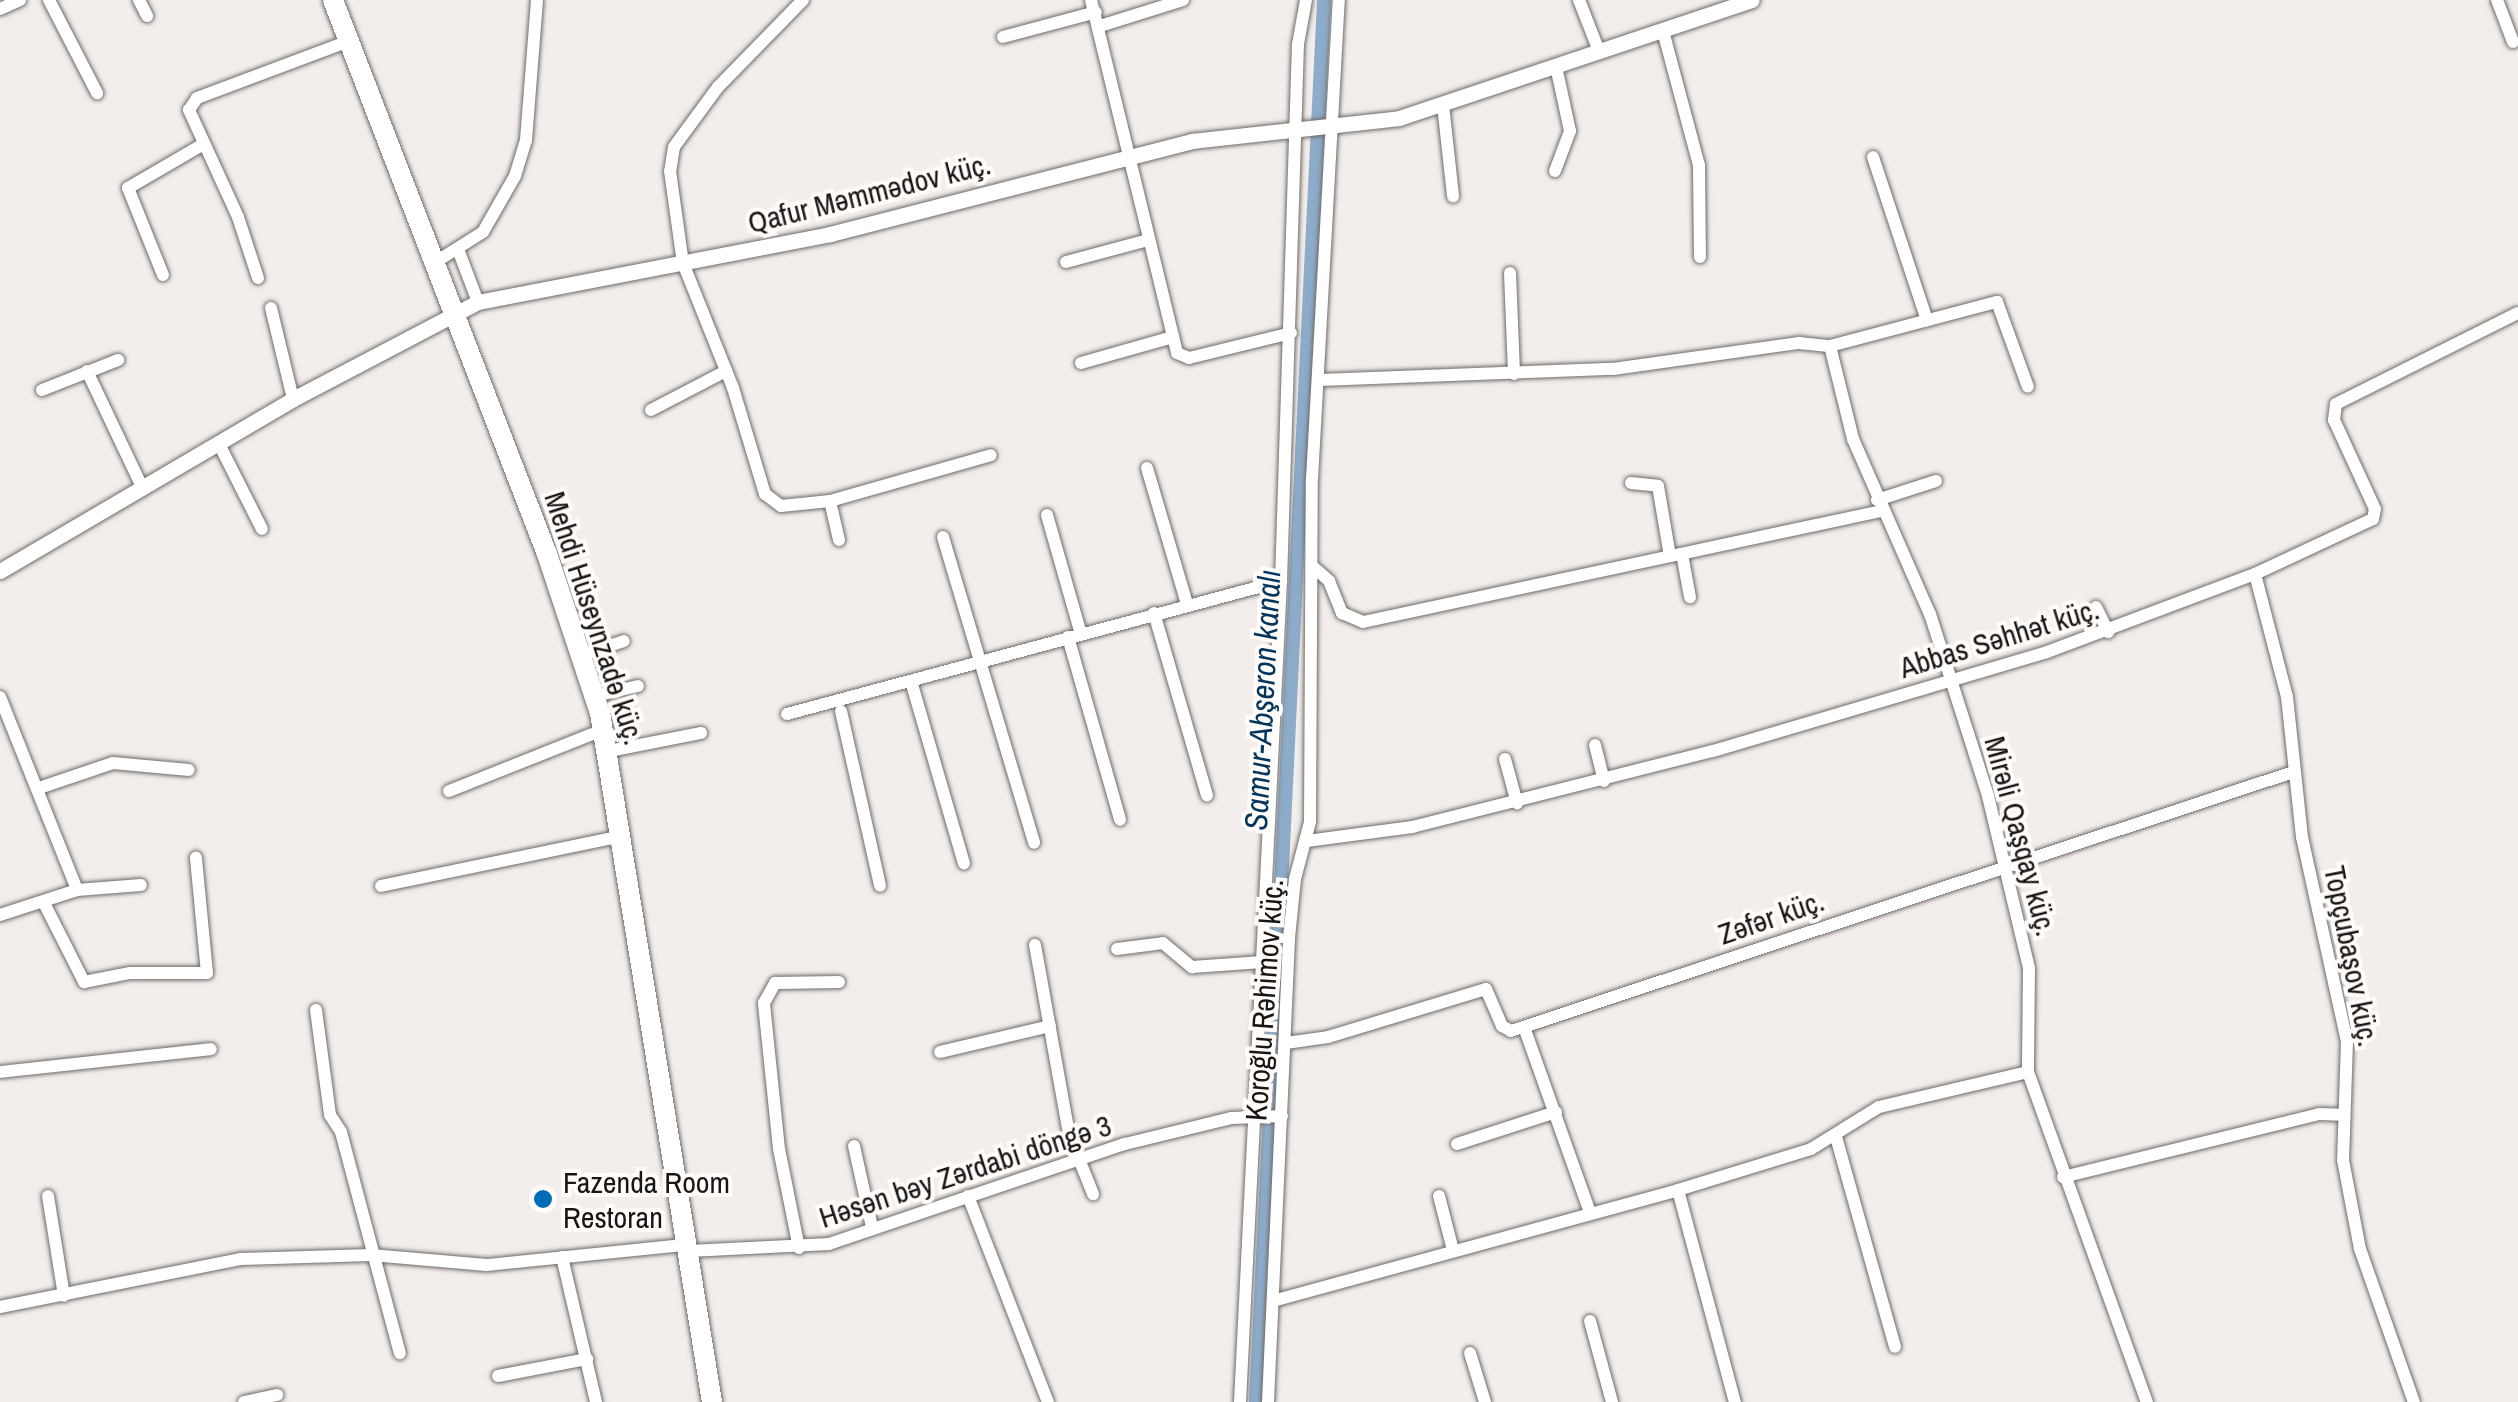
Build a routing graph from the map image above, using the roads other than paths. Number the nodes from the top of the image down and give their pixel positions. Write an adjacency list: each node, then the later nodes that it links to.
1 (20, 0): 14 (street)
2 (49, 0): 23 (street)
3 (139, 0): 16 (street)
4 (320, 0): 20 (main road, Mehdi Hüseynzadə küç.)
5 (333, 0): 36 (main road, Mehdi Hüseynzadə küç.)
6 (538, 0): 33 (street)
7 (804, 0): 37 (street)
8 (1183, 0): 15 (street)
9 (1306, 0): 26 (street, Koroğlu Rəhimov küç.)
10 (1339, 0): 25 (street, Koroğlu Rəhimov küç.)
11 (1579, 0): 21 (street)
12 (1752, 0): 17 (street)
13 (2496, 0): 19 (street)
14 (0, 9)
15 (1095, 13): 18 (street); 28 (street)
16 (147, 16)
17 (1662, 31): 21 (street); 34 (street)
18 (1002, 37)
19 (2513, 42)
20 (338, 45): 27 (street); 44 (main road, Mehdi Hüseynzadə küç.)
21 (1599, 51): 22 (street)
22 (1556, 66): 24 (street); 30 (street)
23 (97, 93)
24 (1444, 105): 25 (street); 31 (street)
25 (1332, 123): 26 (street, Qafur Məmmədov küç.); 54 (street, Koroğlu Rəhimov küç.)
26 (1296, 125): 28 (street, Qafur Məmmədov küç.); 46 (street, Koroğlu Rəhimov küç.)
27 (202, 146): 39 (street); 40 (street)
28 (1128, 157): 32 (street); 37 (street, Qafur Məmmədov küç.)
29 (1873, 157): 45 (street)
30 (1556, 171)
31 (1453, 196)
32 (1148, 240): 35 (street); 47 (street)
33 (459, 252): 36 (street); 41 (street)
34 (1700, 257)
35 (1066, 262)
36 (434, 263): 44 (main road, Mehdi Hüseynzadə küç.)
37 (683, 263): 41 (street, Qafur Məmmədov küç.); 52 (street)
38 (1510, 273): 53 (street)
39 (163, 275)
40 (258, 278)
41 (478, 302): 44 (street, Qafur Məmmədov küç.)
42 (271, 308): 57 (street)
43 (2518, 312): 74 (street, Abbas Səhhət küç.)
44 (448, 314): 57 (street, Qafur Məmmədov küç.); 83 (main road, Mehdi Hüseynzadə küç.); 93 (main road, Mehdi Hüseynzadə küç.)
45 (1927, 320): 48 (street); 55 (street)
46 (1292, 333): 47 (street); 75 (street, Koroğlu Rəhimov küç.)
47 (1174, 337): 50 (street)
48 (1830, 346): 53 (street); 66 (street, Mirəli Qaşqay küç.)
49 (118, 360): 51 (street)
50 (1081, 363)
51 (88, 371): 56 (street); 64 (street)
52 (726, 371): 58 (street); 65 (street)
53 (1514, 374): 54 (street)
54 (1320, 380): 72 (street, Koroğlu Rəhimov küç.)
55 (2028, 387)
56 (42, 390)
57 (293, 399): 59 (street, Qafur Məmmədov küç.)
58 (651, 410)
59 (218, 444): 64 (street, Qafur Məmmədov küç.); 68 (street)
60 (990, 455): 65 (street)
61 (1147, 468): 77 (street)
62 (1936, 481): 66 (street)
63 (1631, 484): 71 (street)
64 (142, 487): 73 (street, Qafur Məmmədov küç.)
65 (830, 501): 70 (street)
66 (1879, 506): 71 (street); 85 (street, Mirəli Qaşqay küç.)
67 (1047, 515): 81 (street)
68 (262, 529)
69 (943, 537): 84 (street)
70 (838, 540)
71 (1676, 555): 72 (street); 76 (street)
72 (1312, 566): 106 (street, Koroğlu Rəhimov küç.)
73 (0, 571)
74 (2255, 574): 80 (street, Abbas Səhhət küç.); 98 (street, Topçubaşov küç.)
75 (1282, 581): 77 (street); 119 (street, Koroğlu Rəhimov küç.)
76 (1690, 597)
77 (1187, 604): 79 (street)
78 (2096, 607): 80 (street)
79 (1154, 613): 81 (street); 102 (street)
80 (2108, 632): 85 (street, Abbas Səhhət küç.)
81 (1075, 636): 84 (street); 104 (street)
82 (624, 640): 83 (street)
83 (582, 655): 88 (main road, Mehdi Hüseynzadə küç.)
84 (979, 662): 86 (street); 107 (street)
85 (1950, 680): 99 (street, Abbas Səhhət küç.); 110 (street, Mirəli Qaşqay küç.)
86 (911, 681): 91 (street); 109 (street)
87 (638, 686): 88 (street)
88 (595, 696): 95 (main road, Mehdi Hüseynzadə küç.)
89 (0, 697): 100 (street)
90 (842, 711): 113 (street)
91 (786, 714)
92 (701, 733): 95 (street)
93 (592, 734): 101 (street); 105 (main road, Mehdi Hüseynzadə küç.)
94 (1596, 745): 99 (street)
95 (609, 751): 145 (main road, Mehdi Hüseynzadə küç.)
96 (1506, 759): 103 (street)
97 (190, 770): 100 (street)
98 (2293, 772): 110 (street, Zəfər küç.); 132 (street, Topçubaşov küç.)
99 (1604, 781): 103 (street, Abbas Səhhət küç.)
100 (38, 788): 114 (street)
101 (449, 791)
102 (1207, 795)
103 (1517, 803): 106 (street, Abbas Səhhət küç.)
104 (1120, 820)
105 (612, 838): 112 (street); 145 (main road, Mehdi Hüseynzadə küç.)
106 (1307, 841): 124 (street, Koroğlu Rəhimov küç.)
107 (1034, 843)
108 (196, 858): 115 (street)
109 (964, 862)
110 (2008, 863): 123 (street, Zəfər küç.); 128 (street, Mirəli Qaşqay küç.)
111 (141, 885): 114 (street)
112 (381, 886)
113 (880, 886)
114 (76, 890): 115 (street)
115 (44, 903): 116 (street)
116 (0, 915)
117 (1035, 945): 122 (street)
118 (1117, 949): 119 (street)
119 (1262, 962): 130 (street, Koroğlu Rəhimov küç.)
120 (839, 982): 146 (street)
121 (316, 1010): 148 (street)
122 (1050, 1026): 126 (street); 136 (street)
123 (1524, 1027): 124 (street); 129 (street)
124 (1286, 1043): 131 (street, Koroğlu Rəhimov küç.)
125 (212, 1049): 127 (street)
126 (940, 1052)
127 (0, 1072)
128 (2028, 1072): 133 (street); 137 (street, Mirəli Qaşqay küç.)
129 (1556, 1112): 134 (street); 143 (street)
130 (1254, 1116): 131 (street, Həsən bəy Zərdabi döngə 3); 136 (street, Həsən bəy Zərdabi döngə 3); 165 (street, Koroğlu Rəhimov küç.)
131 (1282, 1116): 151 (street, Koroğlu Rəhimov küç.)
132 (2342, 1116): 137 (street); 171 (street, Topçubaşov küç.)
133 (1836, 1136): 138 (street); 154 (street)
134 (1457, 1144)
135 (854, 1146): 144 (street)
136 (1078, 1160): 139 (street); 141 (street, Həsən bəy Zərdabi döngə 3)
137 (2064, 1177): 170 (street, Mirəli Qaşqay küç.)
138 (1678, 1190): 143 (street); 169 (street)
139 (1093, 1194)
140 (48, 1196): 150 (street)
141 (968, 1196): 144 (street, Həsən bəy Zərdabi döngə 3); 164 (street)
142 (1440, 1196): 147 (street)
143 (1590, 1212): 147 (street)
144 (872, 1227): 146 (street, Həsən bəy Zərdabi döngə 3)
145 (682, 1248): 146 (street, Həsən bəy Zərdabi döngə 3); 149 (street, Həsən bəy Zərdabi döngə 3); 162 (main road, Mehdi Hüseynzadə küç.); 163 (main road, Mehdi Hüseynzadə küç.)
146 (799, 1248)
147 (1453, 1250): 151 (street)
148 (371, 1255): 149 (street, Həsən bəy Zərdabi döngə 3); 150 (street, Həsən bəy Zərdabi döngə 3); 156 (street)
149 (562, 1256): 157 (street)
150 (64, 1296): 152 (street, Həsən bəy Zərdabi döngə 3)
151 (1273, 1302): 166 (street, Koroğlu Rəhimov küç.)
152 (0, 1307)
153 (1590, 1322): 168 (street)
154 (1895, 1347)
155 (1470, 1353): 167 (street)
156 (400, 1354)
157 (587, 1359): 158 (street); 161 (street)
158 (498, 1376)
159 (277, 1395): 160 (street)
160 (244, 1402)
161 (596, 1402)
162 (698, 1402)
163 (712, 1402)
164 (1048, 1402)
165 (1240, 1402)
166 (1268, 1402)
167 (1485, 1402)
168 (1612, 1402)
169 (1736, 1402)
170 (2147, 1402)
171 (2414, 1402)

